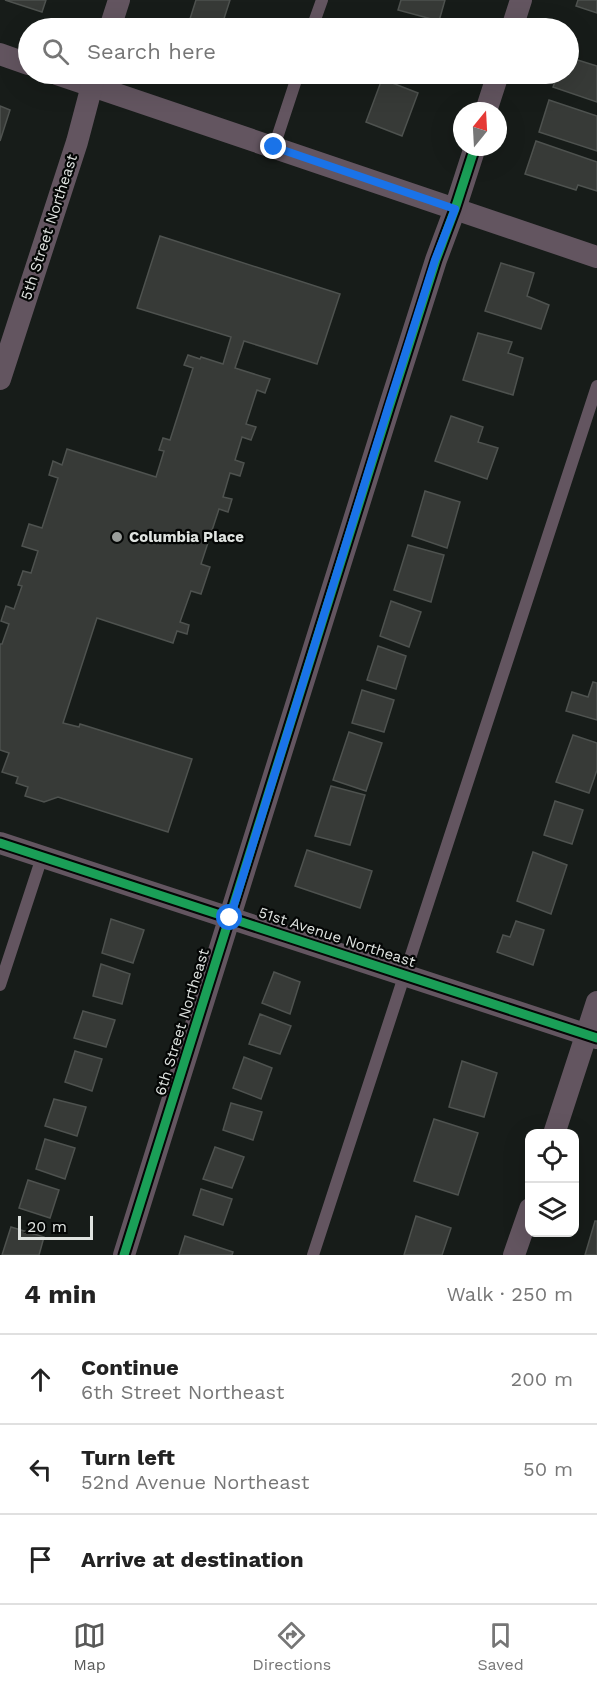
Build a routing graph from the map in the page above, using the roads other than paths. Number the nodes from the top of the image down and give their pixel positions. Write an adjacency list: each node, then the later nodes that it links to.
1 (119, 0): 4 (street)
2 (322, 0): 5 (lane)
3 (521, 0): 6 (street)
4 (113, 18)
5 (316, 18)
6 (515, 18)
7 (0, 54): 8 (street)
8 (18, 60)
9 (93, 84): 18 (street, 5th Street Northeast)
10 (107, 84): 14 (street)
11 (295, 84): 14 (lane)
12 (495, 84): 13 (street)
13 (489, 102)
14 (274, 147): 16 (street)
15 (472, 156): 16 (street, 6th Street Northeast)
16 (455, 209): 17 (street); 22 (street, 6th Street Northeast)
17 (597, 257)
18 (0, 379)
19 (597, 386): 23 (lane)
20 (0, 843): 21 (street, 51st Avenue Northeast)
21 (42, 857): 22 (street, 51st Avenue Northeast); 24 (lane)
22 (230, 918): 23 (street, 51st Avenue Northeast); 29 (street, 6th Street Northeast)
23 (404, 975): 26 (street, 51st Avenue Northeast); 30 (lane)
24 (0, 985)
25 (597, 1002): 26 (street)
26 (592, 1036): 27 (street)
27 (556, 1129)
28 (525, 1223): 31 (street)
29 (124, 1255)
30 (313, 1255)
31 (514, 1255)

